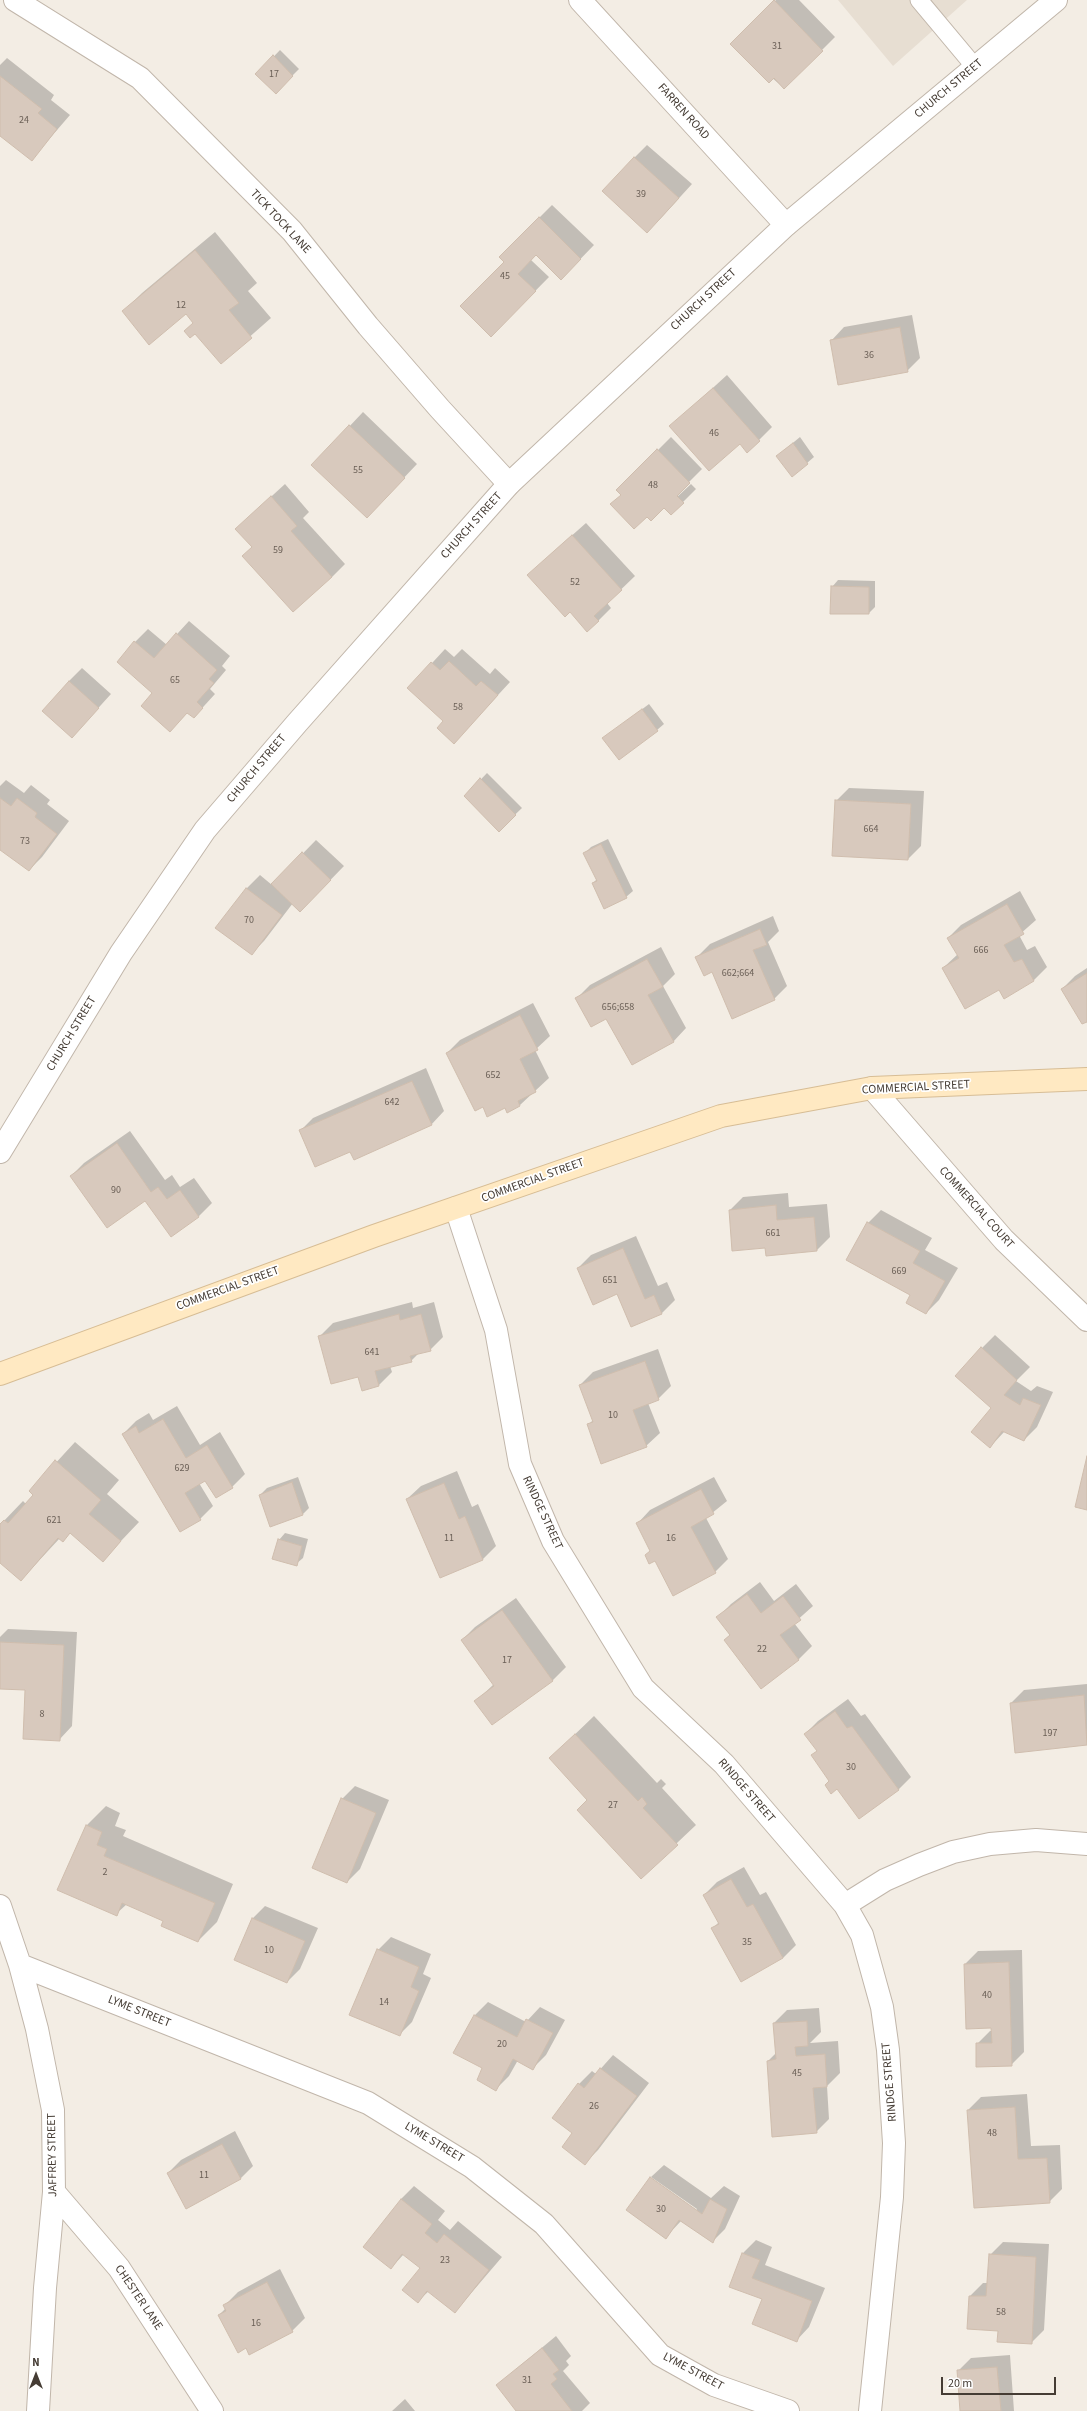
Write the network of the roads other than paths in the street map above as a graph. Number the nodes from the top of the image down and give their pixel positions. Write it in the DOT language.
graph roads {
  1 [pos="15,0"];
  2 [pos="580,0"];
  3 [pos="919,0"];
  4 [pos="1056,0"];
  5 [pos="975,67"];
  6 [pos="786,225"];
  7 [pos="509,484"];
  8 [pos="1087,1079"];
  9 [pos="872,1088"];
  10 [pos="0,1152"];
  11 [pos="456,1208"];
  12 [pos="1087,1320"];
  13 [pos="0,1374"];
  14 [pos="1087,1844"];
  15 [pos="845,1905"];
  16 [pos="0,1906"];
  17 [pos="20,1966"];
  18 [pos="54,2192"];
  19 [pos="38,2411"];
  20 [pos="212,2411"];
  21 [pos="788,2411"];
  22 [pos="870,2411"];
  1 -- 7 [label="street, TICK TOCK LANE"];
  2 -- 6 [label="street, FARREN ROAD"];
  3 -- 5 [label="lane"];
  4 -- 5 [label="street, CHURCH STREET"];
  5 -- 6 [label="street, CHURCH STREET"];
  6 -- 7 [label="street, CHURCH STREET"];
  7 -- 10 [label="street, CHURCH STREET"];
  8 -- 9 [label="main road, COMMERCIAL STREET"];
  9 -- 11 [label="main road, COMMERCIAL STREET"];
  9 -- 12 [label="street, COMMERCIAL COURT"];
  11 -- 13 [label="main road, COMMERCIAL STREET"];
  11 -- 15 [label="street, RINDGE STREET"];
  14 -- 15 [label="street"];
  15 -- 22 [label="street, RINDGE STREET"];
  16 -- 17 [label="street, JAFFREY STREET"];
  17 -- 18 [label="street, JAFFREY STREET"];
  17 -- 21 [label="street, LYME STREET"];
  18 -- 19 [label="street, JAFFREY STREET"];
  18 -- 20 [label="street, CHESTER LANE"];
}
